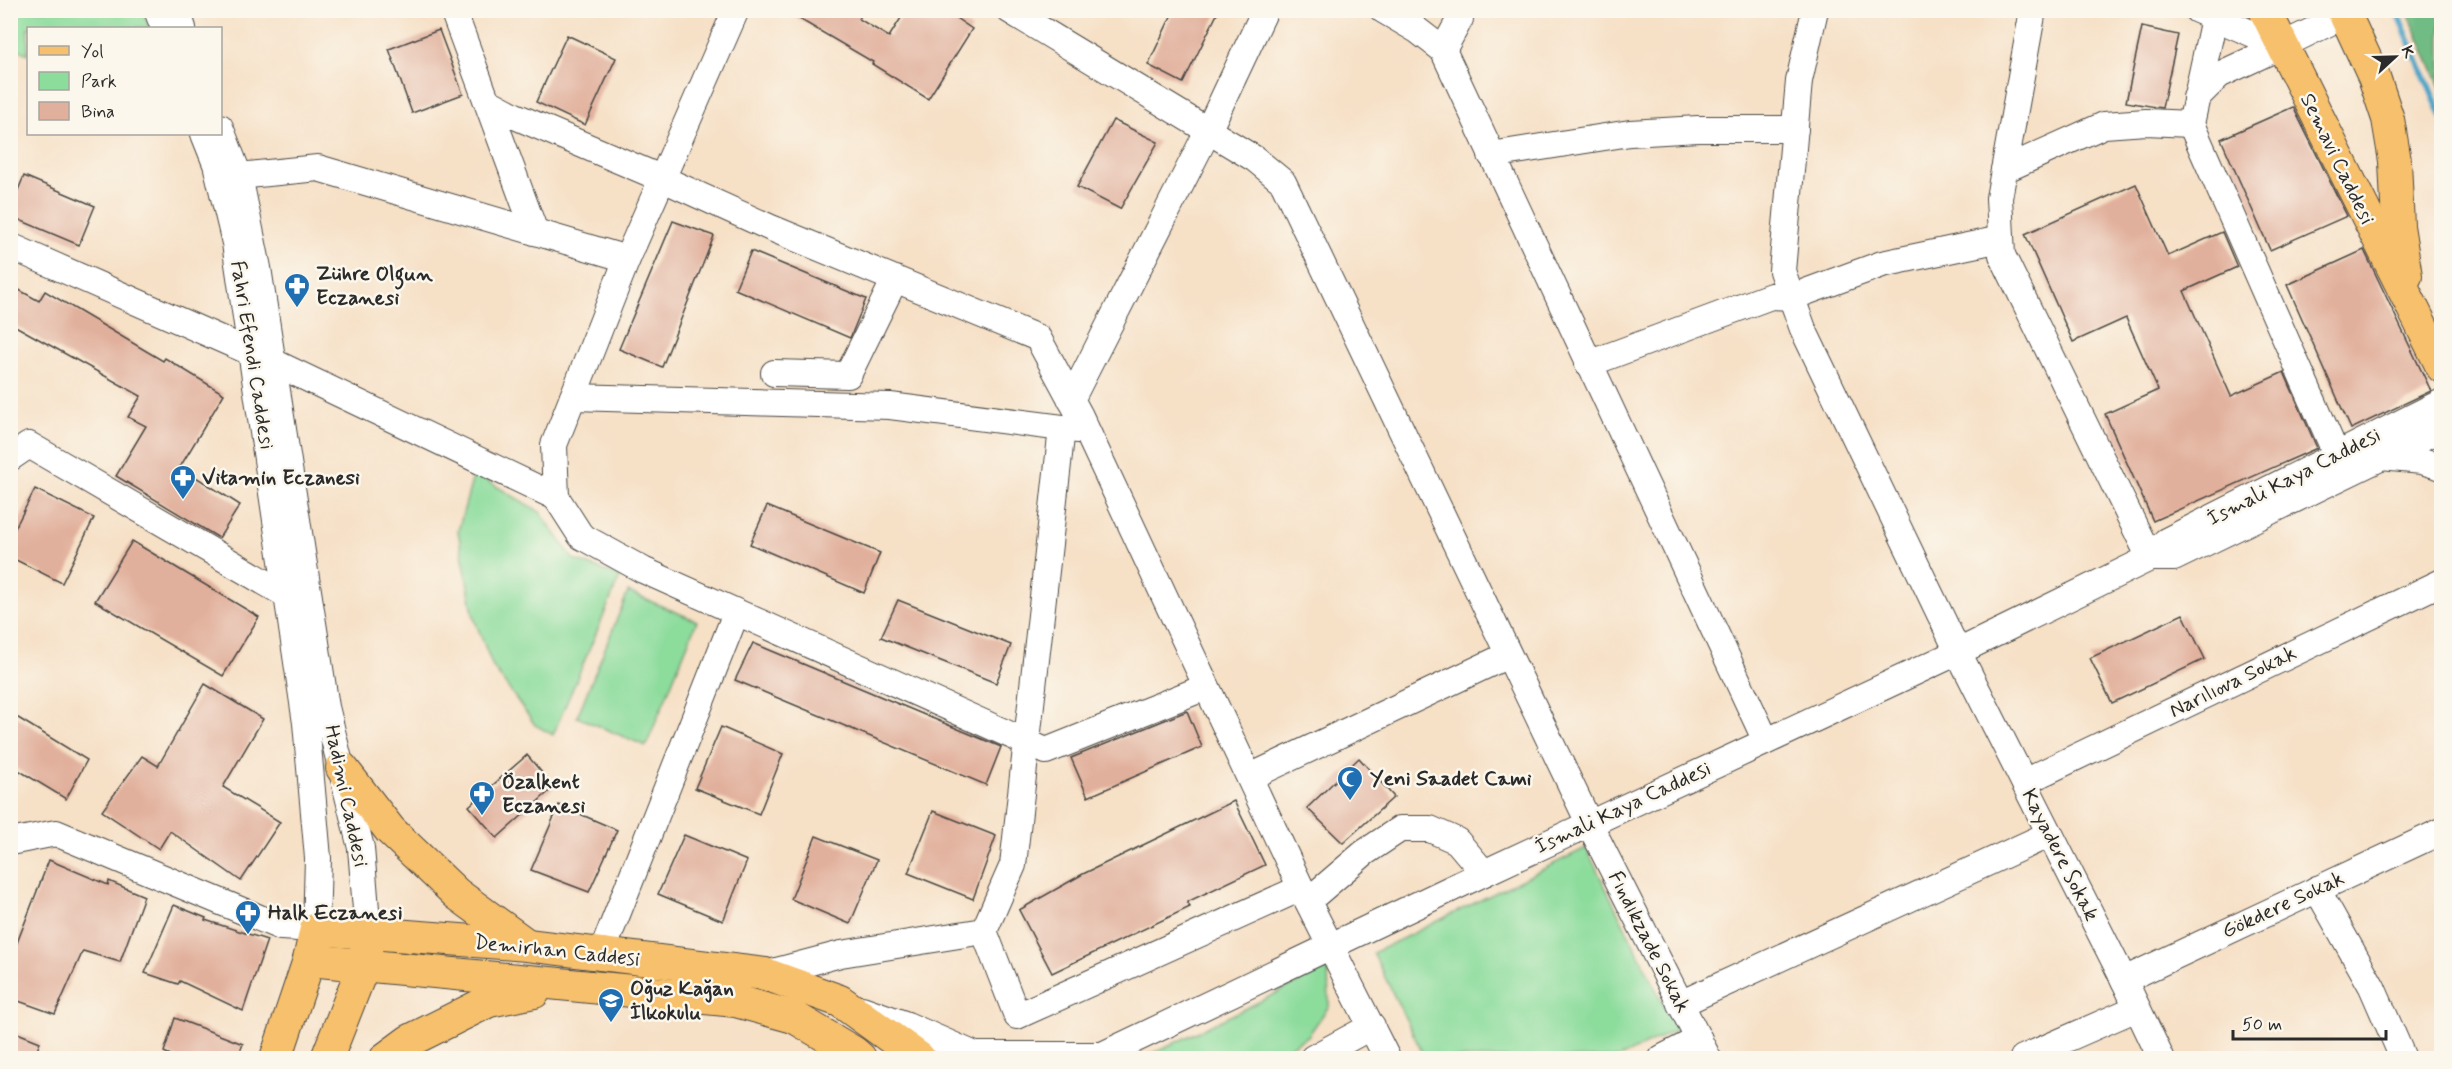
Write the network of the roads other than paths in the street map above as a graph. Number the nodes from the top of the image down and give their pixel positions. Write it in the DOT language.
graph roads {
  1 [pos="157,10"];
  2 [pos="177,10"];
  3 [pos="453,10"];
  4 [pos="736,10"];
  5 [pos="1009,10"];
  6 [pos="1265,10"];
  7 [pos="1383,10"];
  8 [pos="1461,10"];
  9 [pos="1815,10"];
  10 [pos="2033,10"];
  11 [pos="2265,10"];
  12 [pos="2344,13"];
  13 [pos="2206,14"];
  14 [pos="164,27"];
  15 [pos="183,27"];
  16 [pos="2281,46"];
  17 [pos="1443,50"];
  18 [pos="2196,98"];
  19 [pos="487,101"];
  20 [pos="2191,124"];
  21 [pos="1795,129"];
  22 [pos="1208,131"];
  23 [pos="222,132"];
  24 [pos="204,135"];
  25 [pos="1491,155"];
  26 [pos="2004,170"];
  27 [pos="239,176"];
  28 [pos="663,179"];
  29 [pos="535,232"];
  30 [pos="2001,239"];
  31 [pos="10,246"];
  32 [pos="627,259"];
  33 [pos="895,279"];
  34 [pos="1792,297"];
  35 [pos="2411,307"];
  36 [pos="2442,325"];
  37 [pos="262,358"];
  38 [pos="1588,364"];
  39 [pos="2442,367"];
  40 [pos="774,373"];
  41 [pos="573,397"];
  42 [pos="1071,400"];
  43 [pos="2442,402"];
  44 [pos="1062,428"];
  45 [pos="2442,428"];
  46 [pos="1087,431"];
  47 [pos="2337,456"];
  48 [pos="2382,457"];
  49 [pos="10,458"];
  50 [pos="2442,467"];
  51 [pos="556,497"];
  52 [pos="2150,558"];
  53 [pos="2442,582"];
  54 [pos="288,596"];
  55 [pos="311,608"];
  56 [pos="736,613"];
  57 [pos="1958,652"];
  58 [pos="1508,655"];
  59 [pos="1206,687"];
  60 [pos="326,707"];
  61 [pos="306,723"];
  62 [pos="1027,741"];
  63 [pos="1766,741"];
  64 [pos="342,768"];
  65 [pos="1250,777"];
  66 [pos="2024,782"];
  67 [pos="1590,825"];
  68 [pos="2442,831"];
  69 [pos="2050,834"];
  70 [pos="10,842"];
  71 [pos="1484,873"];
  72 [pos="2317,889"];
  73 [pos="1305,895"];
  74 [pos="316,929"];
  75 [pos="984,931"];
  76 [pos="368,934"];
  77 [pos="527,945"];
  78 [pos="1330,947"];
  79 [pos="601,955"];
  80 [pos="309,960"];
  81 [pos="363,964"];
  82 [pos="765,975"];
  83 [pos="2124,980"];
  84 [pos="565,985"];
  85 [pos="840,1001"];
  86 [pos="1680,1004"];
  87 [pos="2138,1008"];
  88 [pos="1372,1026"];
  89 [pos="1704,1049"];
  90 [pos="1101,1057"];
  91 [pos="276,1059"];
  92 [pos="327,1059"];
  93 [pos="386,1059"];
  94 [pos="860,1059"];
  95 [pos="919,1059"];
  96 [pos="1313,1059"];
  97 [pos="1388,1059"];
  98 [pos="1662,1059"];
  99 [pos="2022,1059"];
  100 [pos="2161,1059"];
  101 [pos="2403,1059"];
  1 -- 14 [label="street"];
  2 -- 15 [label="street"];
  3 -- 19 [label="street"];
  4 -- 28 [label="street"];
  5 -- 22 [label="street, Fındıkzade Sokak"];
  6 -- 22 [label="street"];
  7 -- 17 [label="street"];
  8 -- 17 [label="street"];
  9 -- 21 [label="street, Kayadere Sokak"];
  10 -- 26 [label="street"];
  11 -- 16 [label="main road, Semavi Caddesi"];
  12 -- 16 [label="street"];
  12 -- 35 [label="main road, Semavi Caddesi"];
  13 -- 16 [label="street"];
  13 -- 18 [label="street"];
  16 -- 18 [label="street"];
  16 -- 35 [label="main road, Semavi Caddesi"];
  17 -- 25 [label="street"];
  18 -- 20 [label="street"];
  19 -- 28 [label="street"];
  19 -- 29 [label="street"];
  20 -- 26 [label="street"];
  20 -- 47 [label="street"];
  21 -- 25 [label="street"];
  21 -- 34 [label="street, Kayadere Sokak"];
  22 -- 42 [label="street"];
  22 -- 58 [label="street, Fındıkzade Sokak"];
  23 -- 27 [label="street, Fahri Efendi Caddesi"];
  24 -- 37 [label="street, Fahri Efendi Caddesi"];
  25 -- 38 [label="street"];
  26 -- 30 [label="street"];
  27 -- 29 [label="street"];
  27 -- 37 [label="street, Fahri Efendi Caddesi"];
  28 -- 32 [label="street"];
  28 -- 33 [label="street"];
  29 -- 32 [label="street"];
  30 -- 34 [label="street"];
  30 -- 52 [label="street"];
  31 -- 37 [label="street"];
  32 -- 41 [label="street"];
  33 -- 40 [label="street"];
  33 -- 42 [label="street"];
  34 -- 38 [label="street"];
  34 -- 57 [label="street, Kayadere Sokak"];
  35 -- 36 [label="street"];
  35 -- 39 [label="main road, Semavi Caddesi"];
  37 -- 51 [label="street"];
  37 -- 54 [label="street, Fahri Efendi Caddesi"];
  37 -- 55 [label="street, Fahri Efendi Caddesi"];
  38 -- 63 [label="street"];
  41 -- 44 [label="street"];
  41 -- 51 [label="street"];
  42 -- 46 [label="street"];
  43 -- 47 [label="street, İsmali Kaya Caddesi"];
  44 -- 46 [label="street"];
  44 -- 62 [label="street"];
  45 -- 48 [label="street, İsmali Kaya Caddesi"];
  46 -- 59 [label="street"];
  47 -- 52 [label="street, İsmali Kaya Caddesi"];
  48 -- 50 [label="street"];
  48 -- 52 [label="street, İsmali Kaya Caddesi"];
  49 -- 54 [label="street"];
  51 -- 56 [label="street"];
  52 -- 57 [label="street, İsmali Kaya Caddesi"];
  53 -- 66 [label="street, Narılıova Sokak"];
  54 -- 55 [label="street"];
  54 -- 61 [label="street, Fahri Efendi Caddesi"];
  55 -- 60 [label="street, Fahri Efendi Caddesi"];
  56 -- 62 [label="street"];
  56 -- 79 [label="street"];
  57 -- 63 [label="street, İsmali Kaya Caddesi"];
  57 -- 66 [label="street, Kayadere Sokak"];
  58 -- 65 [label="street"];
  58 -- 67 [label="street, Fındıkzade Sokak"];
  59 -- 62 [label="street"];
  59 -- 65 [label="street"];
  60 -- 64 [label="street, Hadimi Caddesi"];
  61 -- 74 [label="street, Hadimi Caddesi"];
  62 -- 75 [label="street"];
  63 -- 67 [label="street, İsmali Kaya Caddesi"];
  64 -- 76 [label="street, Hadimi Caddesi"];
  64 -- 77 [label="main road"];
  65 -- 73 [label="street"];
  66 -- 69 [label="street, Kayadere Sokak"];
  67 -- 71 [label="street, İsmali Kaya Caddesi"];
  67 -- 86 [label="street, Fındıkzade Sokak"];
  68 -- 72 [label="street, Gökdere Sokak"];
  69 -- 83 [label="street, Kayadere Sokak"];
  69 -- 86 [label="street"];
  70 -- 74 [label="street"];
  71 -- 73 [label="street"];
  71 -- 78 [label="street, İsmali Kaya Caddesi"];
  72 -- 83 [label="street, Gökdere Sokak"];
  72 -- 101 [label="street"];
  73 -- 75 [label="street"];
  73 -- 78 [label="street"];
  74 -- 76 [label="main road, Demirhan Caddesi"];
  74 -- 80 [label="main road, Hadimi Caddesi"];
  75 -- 82 [label="street"];
  76 -- 77 [label="main road, Demirhan Caddesi"];
  76 -- 81 [label="main road, Hadimi Caddesi"];
  77 -- 79 [label="main road, Demirhan Caddesi"];
  78 -- 88 [label="street"];
  78 -- 90 [label="street, İsmali Kaya Caddesi"];
  79 -- 82 [label="main road, Demirhan Caddesi"];
  80 -- 81 [label="main road, Demirhan Caddesi"];
  80 -- 91 [label="main road, Hadimi Caddesi"];
  81 -- 84 [label="main road, Demirhan Caddesi"];
  81 -- 92 [label="main road, Hadimi Caddesi"];
  82 -- 85 [label="main road, Demirhan Caddesi"];
  83 -- 87 [label="street, Kayadere Sokak"];
  84 -- 93 [label="main road"];
  84 -- 94 [label="main road, Demirhan Caddesi"];
  85 -- 90 [label="street"];
  85 -- 95 [label="main road, Demirhan Caddesi"];
  86 -- 89 [label="street, Fındıkzade Sokak"];
  87 -- 99 [label="street"];
  87 -- 100 [label="street, Kayadere Sokak"];
  88 -- 96 [label="street"];
  88 -- 97 [label="street"];
  89 -- 98 [label="street"];
}
